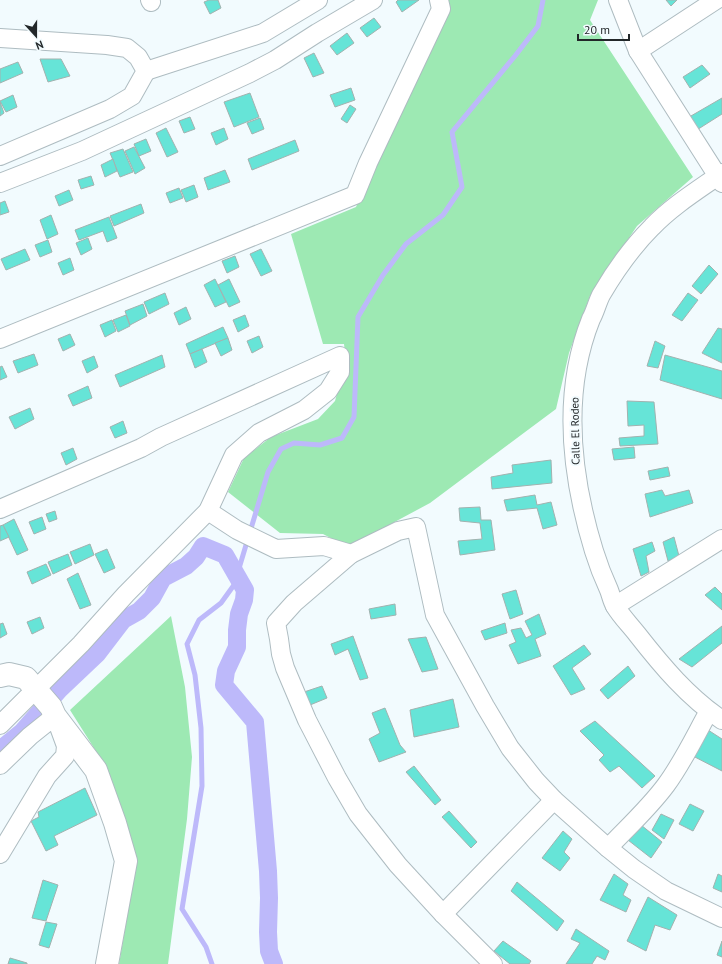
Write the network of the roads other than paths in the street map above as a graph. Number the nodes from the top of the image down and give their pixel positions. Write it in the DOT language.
graph roads {
  1 [pos="318,0"];
  2 [pos="373,0"];
  3 [pos="439,0"];
  4 [pos="618,0"];
  5 [pos="716,0"];
  6 [pos="0,38"];
  7 [pos="638,51"];
  8 [pos="146,71"];
  9 [pos="0,156"];
  10 [pos="721,177"];
  11 [pos="0,183"];
  12 [pos="0,339"];
  13 [pos="0,509"];
  14 [pos="208,511"];
  15 [pos="722,539"];
  16 [pos="351,554"];
  17 [pos="615,606"];
  18 [pos="0,676"];
  19 [pos="46,702"];
  20 [pos="716,715"];
  21 [pos="0,725"];
  22 [pos="0,765"];
  23 [pos="554,800"];
  24 [pos="608,848"];
  25 [pos="0,854"];
  26 [pos="443,914"];
  27 [pos="722,918"];
  28 [pos="107,964"];
  29 [pos="493,964"];
  1 -- 8 [label="street"];
  2 -- 11 [label="street"];
  3 -- 12 [label="street"];
  4 -- 7 [label="street"];
  5 -- 7 [label="street"];
  6 -- 8 [label="street"];
  7 -- 10 [label="street"];
  8 -- 9 [label="street"];
  10 -- 17 [label="street, Calle El Rodeo"];
  13 -- 14 [label="street"];
  14 -- 16 [label="street"];
  14 -- 19 [label="street"];
  15 -- 17 [label="street"];
  16 -- 23 [label="street"];
  16 -- 26 [label="street"];
  17 -- 20 [label="street, Calle El Rodeo"];
  18 -- 19 [label="street"];
  19 -- 21 [label="street"];
  19 -- 22 [label="street"];
  19 -- 25 [label="street"];
  19 -- 28 [label="street"];
  20 -- 24 [label="street"];
  23 -- 24 [label="street"];
  23 -- 26 [label="street"];
  24 -- 27 [label="street"];
  26 -- 29 [label="street"];
}
